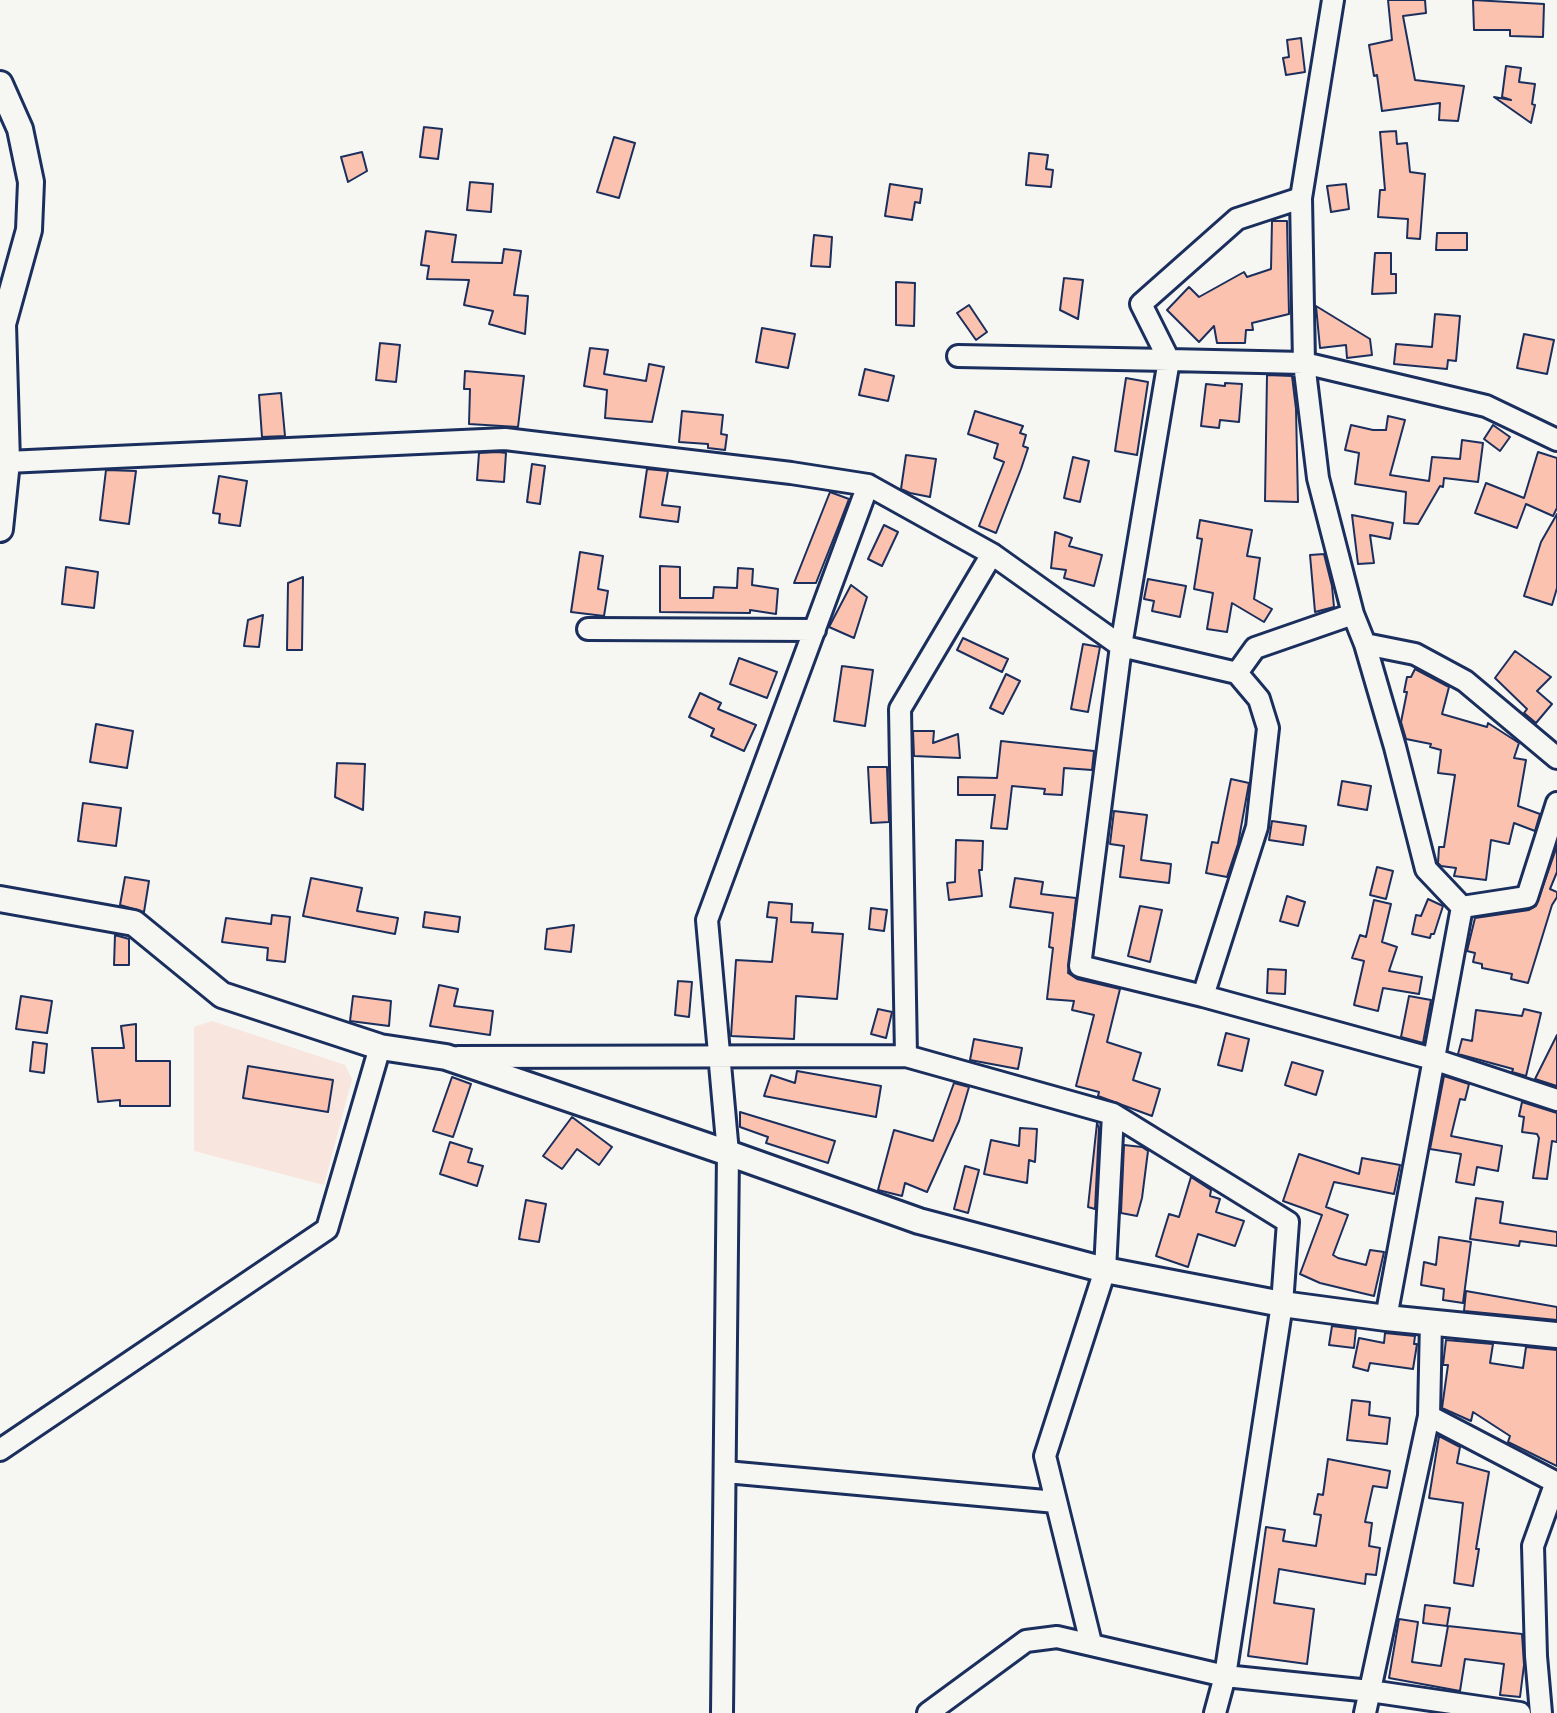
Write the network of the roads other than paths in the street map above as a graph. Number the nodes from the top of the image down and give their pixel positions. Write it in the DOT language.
graph roads {
  1 [pos="1333,0"];
  2 [pos="0,84"];
  3 [pos="1301,198"];
  4 [pos="958,356"];
  5 [pos="1169,360"];
  6 [pos="1304,363"];
  7 [pos="1557,440"];
  8 [pos="7,462"];
  9 [pos="868,485"];
  10 [pos="0,529"];
  11 [pos="992,554"];
  12 [pos="1353,614"];
  13 [pos="588,629"];
  14 [pos="815,630"];
  15 [pos="1365,644"];
  16 [pos="1121,646"];
  17 [pos="1237,673"];
  18 [pos="1557,758"];
  19 [pos="1557,803"];
  20 [pos="0,899"];
  21 [pos="1462,907"];
  22 [pos="1203,996"];
  23 [pos="380,1047"];
  24 [pos="719,1055"];
  25 [pos="906,1056"];
  26 [pos="446,1057"];
  27 [pos="1433,1059"];
  28 [pos="1557,1100"];
  29 [pos="1113,1114"];
  30 [pos="728,1153"];
  31 [pos="1105,1270"];
  32 [pos="1282,1304"];
  33 [pos="1386,1318"];
  34 [pos="1431,1321"];
  35 [pos="1557,1335"];
  36 [pos="1429,1416"];
  37 [pos="0,1450"];
  38 [pos="726,1472"];
  39 [pos="1556,1483"];
  40 [pos="1056,1502"];
  41 [pos="1091,1643"];
  42 [pos="1536,1656"];
  43 [pos="1557,1658"];
  44 [pos="1225,1676"];
  45 [pos="1370,1691"];
  46 [pos="722,1713"];
  47 [pos="928,1713"];
  48 [pos="1215,1713"];
  49 [pos="1365,1713"];
  50 [pos="1520,1713"];
  51 [pos="1541,1713"];
  1 -- 3 [label="street"];
  2 -- 8 [label="street"];
  3 -- 5 [label="street"];
  3 -- 6 [label="street"];
  4 -- 5 [label="street"];
  5 -- 6 [label="street"];
  5 -- 16 [label="street"];
  6 -- 7 [label="street"];
  6 -- 12 [label="street"];
  8 -- 9 [label="street"];
  8 -- 10 [label="street"];
  9 -- 11 [label="street"];
  9 -- 14 [label="street"];
  11 -- 16 [label="street"];
  11 -- 25 [label="street"];
  12 -- 15 [label="street"];
  12 -- 17 [label="street"];
  13 -- 14 [label="street"];
  14 -- 24 [label="street"];
  15 -- 18 [label="street"];
  15 -- 21 [label="street"];
  16 -- 17 [label="street"];
  16 -- 22 [label="street"];
  17 -- 22 [label="street"];
  19 -- 21 [label="street"];
  20 -- 23 [label="street"];
  21 -- 27 [label="street"];
  22 -- 27 [label="street"];
  23 -- 26 [label="street"];
  23 -- 37 [label="street"];
  24 -- 25 [label="street"];
  24 -- 26 [label="street"];
  24 -- 30 [label="street"];
  25 -- 29 [label="street"];
  26 -- 30 [label="street"];
  27 -- 28 [label="street"];
  27 -- 33 [label="street"];
  29 -- 31 [label="street"];
  29 -- 32 [label="street"];
  30 -- 31 [label="street"];
  30 -- 38 [label="street"];
  31 -- 32 [label="street"];
  31 -- 40 [label="street"];
  32 -- 33 [label="street"];
  32 -- 44 [label="street"];
  33 -- 34 [label="street"];
  34 -- 35 [label="street"];
  34 -- 36 [label="street"];
  36 -- 39 [label="street"];
  36 -- 45 [label="street"];
  38 -- 40 [label="street"];
  38 -- 46 [label="street"];
  39 -- 42 [label="street"];
  40 -- 41 [label="street"];
  41 -- 44 [label="street"];
  41 -- 47 [label="street"];
  42 -- 43 [label="street"];
  42 -- 51 [label="street"];
  44 -- 45 [label="street"];
  44 -- 48 [label="street"];
  45 -- 49 [label="street"];
  45 -- 50 [label="street"];
}
